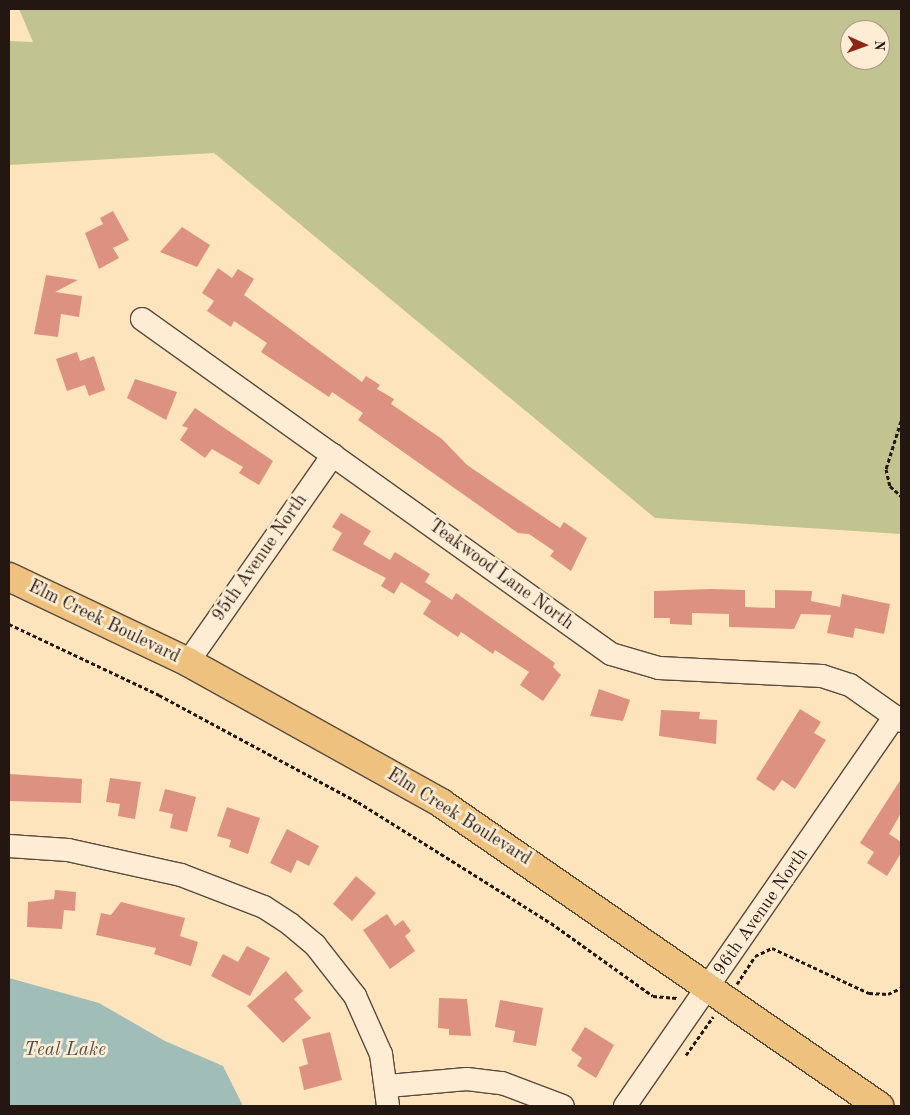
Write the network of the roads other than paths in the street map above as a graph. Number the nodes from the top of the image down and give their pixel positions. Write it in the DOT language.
graph roads {
  1 [pos="142,319"];
  2 [pos="333,455"];
  3 [pos="9,577"];
  4 [pos="188,662"];
  5 [pos="898,718"];
  6 [pos="9,846"];
  7 [pos="709,987"];
  8 [pos="388,1096"];
  9 [pos="563,1106"];
  10 [pos="625,1106"];
  11 [pos="879,1106"];
  1 -- 2 [label="street, Teakwood Lane North"];
  2 -- 4 [label="street, 95th Avenue North"];
  2 -- 5 [label="street, Teakwood Lane North"];
  3 -- 4 [label="main road, Elm Creek Boulevard"];
  4 -- 7 [label="main road, Elm Creek Boulevard"];
  5 -- 7 [label="street, 96th Avenue North"];
  6 -- 8 [label="street"];
  7 -- 10 [label="street, 96th Avenue North"];
  7 -- 11 [label="main road, Elm Creek Boulevard"];
  8 -- 9 [label="street"];
}
